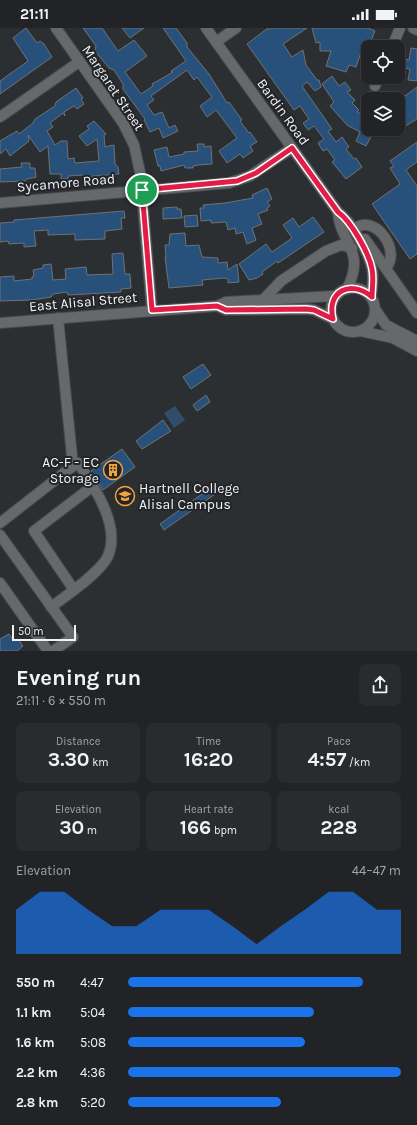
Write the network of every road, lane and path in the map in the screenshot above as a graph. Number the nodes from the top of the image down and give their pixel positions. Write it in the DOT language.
graph roads {
  1 [pos="56,28"];
  2 [pos="206,28"];
  3 [pos="236,28"];
  4 [pos="400,28"];
  5 [pos="413,28"];
  6 [pos="417,30"];
  7 [pos="395,40"];
  8 [pos="216,42"];
  9 [pos="79,62"];
  10 [pos="0,117"];
  11 [pos="292,148"];
  12 [pos="142,190"];
  13 [pos="0,203"];
  14 [pos="342,215"];
  15 [pos="357,227"];
  16 [pos="352,248"];
  17 [pos="386,268"];
  18 [pos="281,280"];
  19 [pos="347,289"];
  20 [pos="334,296"];
  21 [pos="372,297"];
  22 [pos="291,299"];
  23 [pos="262,301"];
  24 [pos="217,306"];
  25 [pos="375,309"];
  26 [pos="152,310"];
  27 [pos="417,313"];
  28 [pos="58,318"];
  29 [pos="333,319"];
  30 [pos="0,323"];
  31 [pos="360,331"];
  32 [pos="417,341"];
  33 [pos="417,351"];
  34 [pos="78,463"];
  35 [pos="93,486"];
  36 [pos="0,523"];
  37 [pos="2,540"];
  38 [pos="0,583"];
  39 [pos="74,590"];
  40 [pos="52,607"];
  41 [pos="48,651"];
  42 [pos="53,651"];
  1 -- 9 [label="street, Margaret Street"];
  2 -- 8 [label="street, Bardin Road"];
  3 -- 8 [label="street"];
  4 -- 7 [label="street"];
  5 -- 6 [label="street"];
  8 -- 11 [label="street, Bardin Road"];
  9 -- 10 [label="street"];
  9 -- 12 [label="street, Margaret Street"];
  11 -- 12 [label="street, Sycamore Road"];
  11 -- 14 [label="street, Bardin Road"];
  12 -- 13 [label="street, Sycamore Road"];
  12 -- 26 [label="street, Margaret Street"];
  14 -- 15 [label="street"];
  14 -- 16 [label="street, Bardin Road"];
  14 -- 21 [label="street, Bardin Road"];
  15 -- 17 [label="street"];
  15 -- 17 [label="street"];
  16 -- 18 [label="street"];
  16 -- 19 [label="street, Bardin Road"];
  17 -- 27 [label="street"];
  18 -- 22 [label="street"];
  18 -- 23 [label="street"];
  19 -- 20 [label="street"];
  19 -- 21 [label="street"];
  20 -- 22 [label="street, East Alisal Street"];
  20 -- 29 [label="street"];
  21 -- 25 [label="street"];
  22 -- 23 [label="street, East Alisal Street"];
  23 -- 24 [label="street, East Alisal Street"];
  24 -- 26 [label="street, East Alisal Street"];
  24 -- 29 [label="street, East Alisal Street"];
  25 -- 31 [label="street"];
  25 -- 32 [label="street"];
  26 -- 28 [label="street, East Alisal Street"];
  28 -- 30 [label="street, East Alisal Street"];
  28 -- 36 [label="street"];
  29 -- 31 [label="street"];
  31 -- 33 [label="street"];
  34 -- 35 [label="street"];
  35 -- 39 [label="street"];
  35 -- 39 [label="street"];
  37 -- 40 [label="street"];
  38 -- 41 [label="street"];
  39 -- 40 [label="street"];
  40 -- 42 [label="street"];
}
